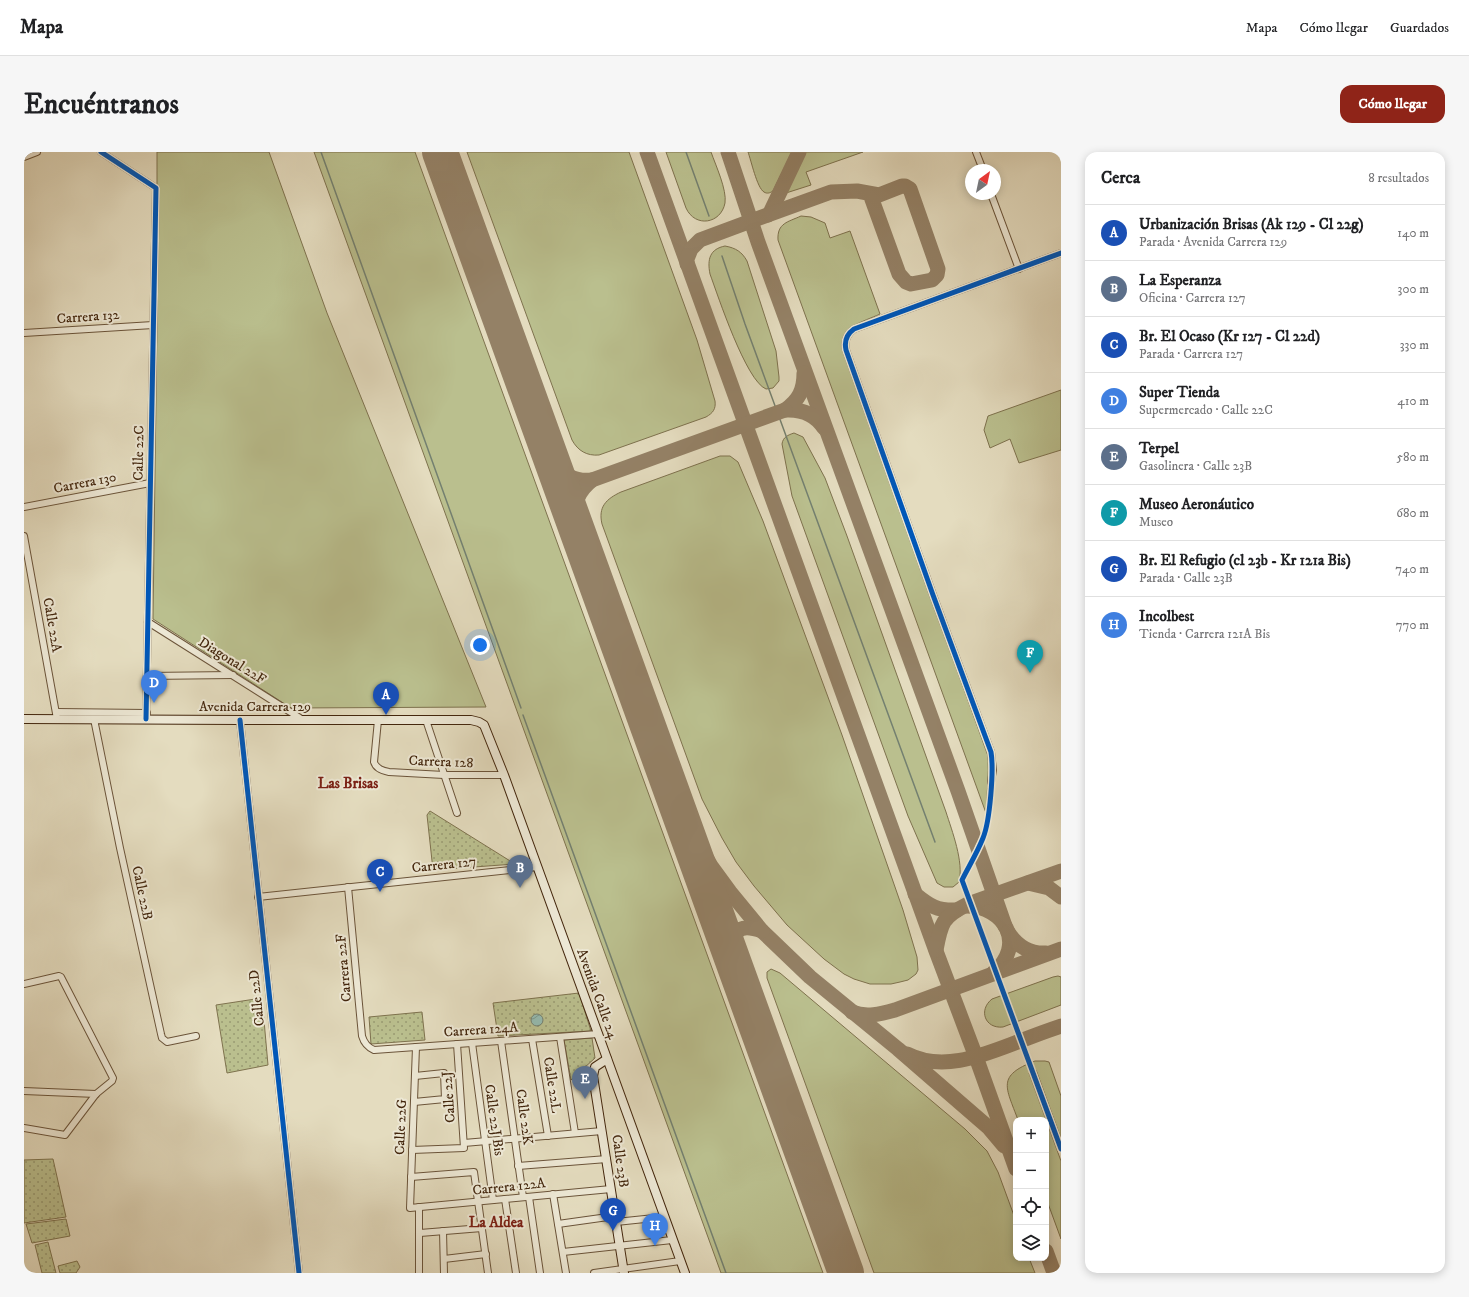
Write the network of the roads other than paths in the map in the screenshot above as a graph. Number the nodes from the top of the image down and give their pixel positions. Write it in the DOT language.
graph roads {
  1 [pos="36,152"];
  2 [pos="101,152"];
  3 [pos="976,152"];
  4 [pos="24,156"];
  5 [pos="981,164"];
  6 [pos="993,200"];
  7 [pos="1061,254"];
  8 [pos="1019,269"];
  9 [pos="153,325"];
  10 [pos="24,333"];
  11 [pos="150,483"];
  12 [pos="24,507"];
  13 [pos="24,536"];
  14 [pos="148,622"];
  15 [pos="233,675"];
  16 [pos="147,676"];
  17 [pos="56,715"];
  18 [pos="146,716"];
  19 [pos="24,719"];
  20 [pos="94,719"];
  21 [pos="240,720"];
  22 [pos="303,720"];
  23 [pos="378,720"];
  24 [pos="426,720"];
  25 [pos="484,725"];
  26 [pos="444,775"];
  27 [pos="504,775"];
  28 [pos="991,782"];
  29 [pos="457,813"];
  30 [pos="537,868"];
  31 [pos="348,887"];
  32 [pos="258,897"];
  33 [pos="24,984"];
  34 [pos="598,1034"];
  35 [pos="196,1036"];
  36 [pos="560,1037"];
  37 [pos="532,1039"];
  38 [pos="501,1041"];
  39 [pos="472,1043"];
  40 [pos="457,1044"];
  41 [pos="366,1046"];
  42 [pos="416,1047"];
  43 [pos="607,1059"];
  44 [pos="1033,1072"];
  45 [pos="415,1076"];
  46 [pos="24,1091"];
  47 [pos="96,1094"];
  48 [pos="414,1102"];
  49 [pos="24,1128"];
  50 [pos="602,1131"];
  51 [pos="575,1133"];
  52 [pos="548,1136"];
  53 [pos="515,1139"];
  54 [pos="485,1141"];
  55 [pos="464,1145"];
  56 [pos="1061,1149"];
  57 [pos="412,1150"];
  58 [pos="607,1159"];
  59 [pos="518,1166"];
  60 [pos="411,1177"];
  61 [pos="611,1189"];
  62 [pos="553,1194"];
  63 [pos="526,1197"];
  64 [pos="505,1199"];
  65 [pos="493,1200"];
  66 [pos="478,1202"];
  67 [pos="419,1207"];
  68 [pos="410,1208"];
  69 [pos="664,1217"];
  70 [pos="615,1219"];
  71 [pos="558,1224"];
  72 [pos="482,1228"];
  73 [pos="443,1231"];
  74 [pos="420,1233"];
  75 [pos="672,1240"];
  76 [pos="619,1246"];
  77 [pos="563,1252"];
  78 [pos="486,1254"];
  79 [pos="444,1259"];
  80 [pos="680,1261"];
  81 [pos="623,1271"];
  82 [pos="299,1273"];
  83 [pos="419,1273"];
  84 [pos="444,1273"];
  85 [pos="488,1273"];
  86 [pos="516,1273"];
  87 [pos="540,1273"];
  88 [pos="566,1273"];
  89 [pos="594,1273"];
  90 [pos="685,1273"];
  1 -- 4 [label="street"];
  2 -- 9 [label="street, Calle 22C"];
  3 -- 5 [label="street"];
  6 -- 8 [label="street"];
  7 -- 8 [label="street"];
  8 -- 28 [label="street"];
  9 -- 10 [label="street, Carrera 132"];
  9 -- 11 [label="street, Calle 22C"];
  11 -- 12 [label="street, Carrera 130"];
  11 -- 14 [label="street, Calle 22C"];
  13 -- 17 [label="street, Calle 22A"];
  14 -- 15 [label="street, Diagonal 22F"];
  14 -- 16 [label="street, Calle 22C"];
  15 -- 16 [label="street"];
  15 -- 22 [label="street, Diagonal 22F"];
  16 -- 18 [label="street, Calle 22C"];
  17 -- 18 [label="street"];
  17 -- 19 [label="main road, Avenida Carrera 129"];
  17 -- 20 [label="main road, Avenida Carrera 129"];
  18 -- 20 [label="main road, Avenida Carrera 129"];
  18 -- 21 [label="main road, Avenida Carrera 129"];
  20 -- 35 [label="street, Calle 22B"];
  21 -- 22 [label="main road, Avenida Carrera 129"];
  21 -- 32 [label="street, Calle 22D"];
  22 -- 23 [label="main road, Avenida Carrera 129"];
  23 -- 24 [label="main road, Avenida Carrera 129"];
  23 -- 26 [label="street, Carrera 128"];
  24 -- 25 [label="main road, Avenida Carrera 129"];
  24 -- 26 [label="street"];
  25 -- 27 [label="main road, Avenida Calle 24"];
  26 -- 27 [label="street, Carrera 128"];
  26 -- 29 [label="street"];
  27 -- 30 [label="main road, Avenida Calle 24"];
  30 -- 31 [label="street, Carrera 127"];
  30 -- 34 [label="main road, Avenida Calle 24"];
  31 -- 32 [label="street, Carrera 127"];
  31 -- 41 [label="street, Carrera 22F"];
  32 -- 82 [label="street, Calle 22D"];
  33 -- 47 [label="street"];
  34 -- 36 [label="street, Carrera 124A"];
  34 -- 43 [label="main road, Avenida Calle 24"];
  36 -- 37 [label="street, Carrera 124A"];
  36 -- 51 [label="street"];
  37 -- 38 [label="street, Carrera 124A"];
  37 -- 52 [label="street, Calle 22L"];
  38 -- 39 [label="street, Carrera 124A"];
  38 -- 53 [label="street, Calle 22K"];
  39 -- 40 [label="street, Carrera 124A"];
  39 -- 54 [label="street, Calle 22J Bis"];
  40 -- 42 [label="street, Carrera 124A"];
  40 -- 55 [label="street, Calle 22J"];
  41 -- 42 [label="street, Carrera 124A"];
  42 -- 45 [label="street, Calle 22G"];
  43 -- 50 [label="main road, Calle 23B"];
  43 -- 69 [label="main road, Avenida Calle 24"];
  44 -- 56 [label="street"];
  45 -- 48 [label="street, Calle 22G"];
  45 -- 48 [label="street"];
  46 -- 47 [label="street"];
  47 -- 49 [label="street"];
  48 -- 57 [label="street, Calle 22G"];
  50 -- 51 [label="street"];
  50 -- 58 [label="main road, Calle 23B"];
  51 -- 52 [label="street"];
  52 -- 53 [label="street"];
  53 -- 54 [label="street"];
  53 -- 59 [label="street, Calle 22K"];
  54 -- 55 [label="street"];
  54 -- 65 [label="street, Calle 22J Bis"];
  55 -- 57 [label="street"];
  57 -- 60 [label="street, Calle 22G"];
  58 -- 59 [label="street"];
  58 -- 61 [label="main road, Calle 23B"];
  59 -- 63 [label="street, Calle 22K"];
  60 -- 66 [label="street"];
  60 -- 68 [label="street, Calle 22G"];
  61 -- 62 [label="street, Carrera 122A"];
  61 -- 70 [label="main road, Calle 23B"];
  62 -- 63 [label="street, Carrera 122A"];
  62 -- 71 [label="street"];
  63 -- 64 [label="street, Carrera 122A"];
  63 -- 87 [label="street, Calle 22K"];
  64 -- 65 [label="street, Carrera 122A"];
  64 -- 86 [label="street"];
  65 -- 66 [label="street, Carrera 122A"];
  66 -- 67 [label="street, Carrera 122A"];
  66 -- 72 [label="street"];
  67 -- 68 [label="street, Carrera 122A"];
  67 -- 74 [label="street"];
  69 -- 70 [label="street"];
  69 -- 75 [label="main road, Avenida Calle 24"];
  70 -- 71 [label="street"];
  70 -- 76 [label="main road, Calle 23B"];
  71 -- 77 [label="street"];
  72 -- 73 [label="street"];
  72 -- 78 [label="street"];
  73 -- 74 [label="street"];
  73 -- 79 [label="street"];
  74 -- 83 [label="street"];
  75 -- 76 [label="street"];
  75 -- 80 [label="main road, Avenida Calle 24"];
  76 -- 77 [label="street"];
  76 -- 81 [label="main road, Calle 23B"];
  77 -- 88 [label="street"];
  78 -- 79 [label="street"];
  78 -- 85 [label="street"];
  79 -- 84 [label="street"];
  80 -- 81 [label="street"];
  80 -- 90 [label="main road, Avenida Calle 24"];
  81 -- 89 [label="street"];
}
